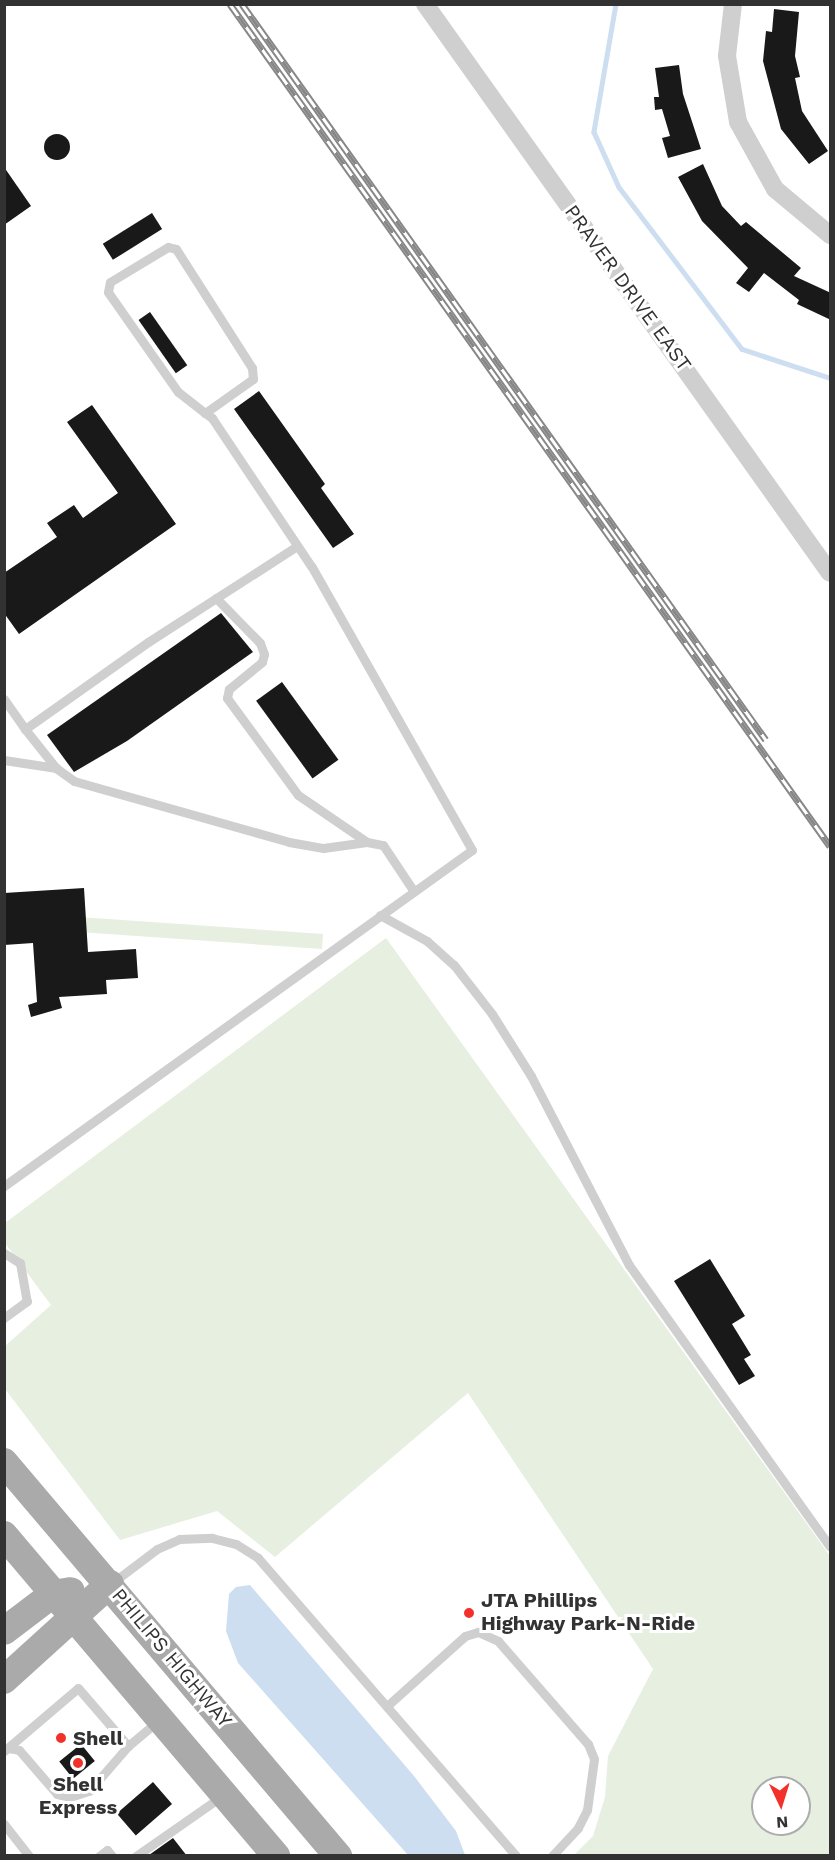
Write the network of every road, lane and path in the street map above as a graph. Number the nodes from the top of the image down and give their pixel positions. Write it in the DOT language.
graph roads {
  1 [pos="425,4"];
  2 [pos="733,4"];
  3 [pos="831,235"];
  4 [pos="205,413"];
  5 [pos="297,546"];
  6 [pos="831,573"];
  7 [pos="216,598"];
  8 [pos="4,699"];
  9 [pos="25,729"];
  10 [pos="4,760"];
  11 [pos="56,768"];
  12 [pos="367,842"];
  13 [pos="413,890"];
  14 [pos="380,915"];
  15 [pos="4,1186"];
  16 [pos="4,1252"];
  17 [pos="4,1318"];
  18 [pos="4,1462"];
  19 [pos="4,1535"];
  20 [pos="831,1547"];
  21 [pos="110,1584"];
  22 [pos="53,1594"];
  23 [pos="75,1619"];
  24 [pos="4,1631"];
  25 [pos="4,1680"];
  26 [pos="387,1706"];
  27 [pos="160,1719"];
  28 [pos="128,1746"];
  29 [pos="6,1750"];
  30 [pos="224,1794"];
  31 [pos="4,1824"];
  32 [pos="29,1856"];
  33 [pos="99,1856"];
  34 [pos="112,1856"];
  35 [pos="136,1856"];
  36 [pos="276,1856"];
  37 [pos="338,1856"];
  38 [pos="516,1856"];
  39 [pos="552,1856"];
  1 -- 6 [label="street, PRAVER DRIVE EAST"];
  2 -- 3 [label="street"];
  4 -- 4 [label="lane"];
  4 -- 5 [label="lane"];
  5 -- 7 [label="lane"];
  5 -- 13 [label="lane"];
  7 -- 9 [label="lane"];
  7 -- 12 [label="lane"];
  8 -- 9 [label="lane"];
  9 -- 11 [label="lane"];
  10 -- 11 [label="lane"];
  11 -- 12 [label="lane"];
  12 -- 13 [label="lane"];
  13 -- 14 [label="lane"];
  14 -- 15 [label="lane"];
  14 -- 20 [label="lane"];
  16 -- 17 [label="lane"];
  18 -- 21 [label="main road, PHILIPS HIGHWAY"];
  19 -- 22 [label="main road"];
  21 -- 22 [label="main road"];
  21 -- 23 [label="main road"];
  21 -- 26 [label="lane"];
  21 -- 37 [label="main road, PHILIPS HIGHWAY"];
  22 -- 23 [label="main road"];
  22 -- 24 [label="main road"];
  23 -- 25 [label="main road"];
  23 -- 27 [label="main road"];
  26 -- 38 [label="lane"];
  26 -- 39 [label="lane"];
  27 -- 28 [label="lane"];
  27 -- 30 [label="main road"];
  28 -- 29 [label="lane"];
  28 -- 29 [label="lane"];
  30 -- 35 [label="lane"];
  30 -- 36 [label="main road"];
  31 -- 32 [label="lane"];
  33 -- 34 [label="lane"];
}
